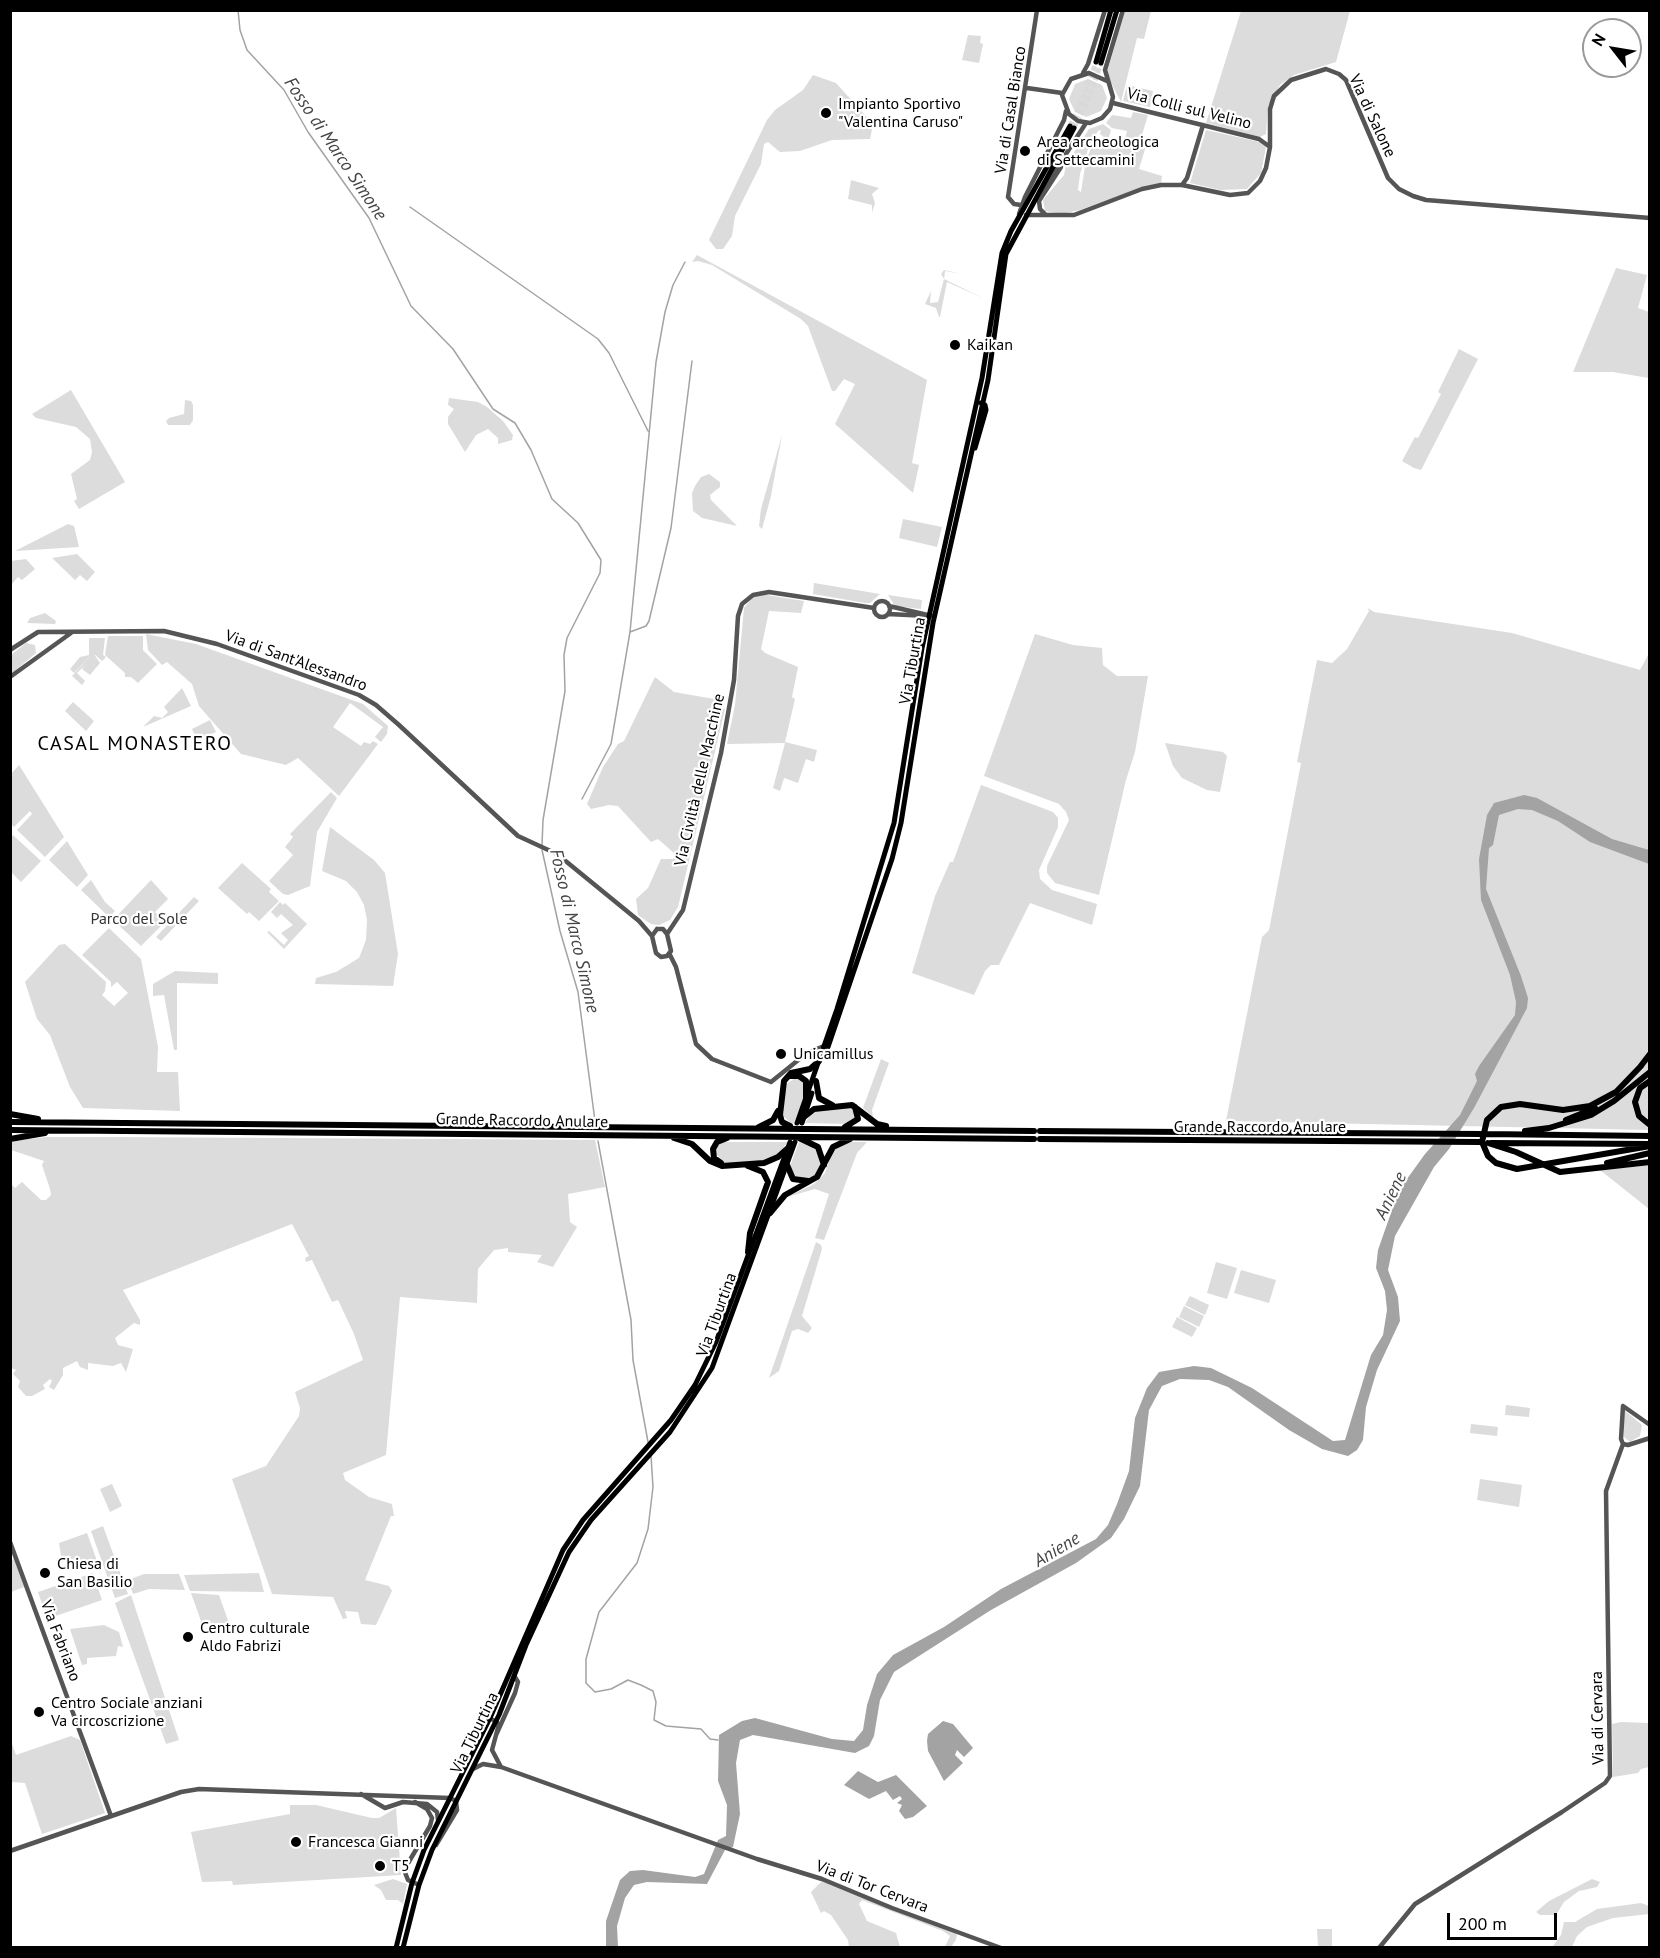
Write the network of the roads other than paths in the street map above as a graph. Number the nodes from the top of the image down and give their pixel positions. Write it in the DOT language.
graph roads {
  1 [pos="1037,10"];
  2 [pos="1105,10"];
  3 [pos="1111,10"];
  4 [pos="1117,10"];
  5 [pos="1123,10"];
  6 [pos="1083,73"];
  7 [pos="1107,81"];
  8 [pos="1027,88"];
  9 [pos="1062,93"];
  10 [pos="1113,103"];
  11 [pos="1066,110"];
  12 [pos="1086,123"];
  13 [pos="1203,125"];
  14 [pos="1269,132"];
  15 [pos="1259,139"];
  16 [pos="1270,147"];
  17 [pos="1062,162"];
  18 [pos="1187,178"];
  19 [pos="1182,186"];
  20 [pos="1190,187"];
  21 [pos="1033,201"];
  22 [pos="1021,205"];
  23 [pos="1047,215"];
  24 [pos="1022,216"];
  25 [pos="1650,218"];
  26 [pos="980,403"];
  27 [pos="889,606"];
  28 [pos="874,608"];
  29 [pos="888,614"];
  30 [pos="931,616"];
  31 [pos="74,632"];
  32 [pos="10,651"];
  33 [pos="10,677"];
  34 [pos="675,921"];
  35 [pos="643,924"];
  36 [pos="658,929"];
  37 [pos="667,934"];
  38 [pos="652,936"];
  39 [pos="670,955"];
  40 [pos="824,1046"];
  41 [pos="1650,1054"];
  42 [pos="819,1061"];
  43 [pos="1641,1066"];
  44 [pos="1649,1073"];
  45 [pos="785,1079"];
  46 [pos="816,1081"];
  47 [pos="1650,1081"];
  48 [pos="806,1099"];
  49 [pos="835,1105"];
  50 [pos="852,1105"];
  51 [pos="780,1108"];
  52 [pos="10,1114"];
  53 [pos="10,1122"];
  54 [pos="53,1122"];
  55 [pos="802,1123"];
  56 [pos="1650,1125"];
  57 [pos="755,1128"];
  58 [pos="837,1129"];
  59 [pos="10,1130"];
  60 [pos="904,1130"];
  61 [pos="56,1131"];
  62 [pos="1531,1131"];
  63 [pos="1516,1135"];
  64 [pos="667,1136"];
  65 [pos="734,1136"];
  66 [pos="1650,1136"];
  67 [pos="854,1137"];
  68 [pos="10,1139"];
  69 [pos="792,1142"];
  70 [pos="1485,1143"];
  71 [pos="1650,1145"];
  72 [pos="1650,1153"];
  73 [pos="1650,1162"];
  74 [pos="787,1165"];
  75 [pos="731,1166"];
  76 [pos="742,1166"];
  77 [pos="823,1168"];
  78 [pos="1592,1168"];
  79 [pos="812,1181"];
  80 [pos="770,1213"];
  81 [pos="747,1254"];
  82 [pos="1650,1425"];
  83 [pos="1650,1438"];
  84 [pos="1623,1444"];
  85 [pos="10,1542"];
  86 [pos="555,1575"];
  87 [pos="515,1677"];
  88 [pos="493,1719"];
  89 [pos="496,1735"];
  90 [pos="501,1767"];
  91 [pos="472,1770"];
  92 [pos="361,1794"];
  93 [pos="382,1795"];
  94 [pos="453,1800"];
  95 [pos="415,1802"];
  96 [pos="380,1807"];
  97 [pos="111,1816"];
  98 [pos="438,1822"];
  99 [pos="10,1851"];
  100 [pos="415,1884"];
  101 [pos="396,1947"];
  102 [pos="403,1947"];
  103 [pos="1001,1947"];
  104 [pos="1379,1947"];
  1 -- 8 [label="street, Via di Casal Bianco"];
  2 -- 6 [label="street"];
  3 -- 4 [label="main road"];
  5 -- 7 [label="street"];
  6 -- 7 [label="street"];
  6 -- 9 [label="street"];
  7 -- 10 [label="street"];
  8 -- 9 [label="street"];
  8 -- 22 [label="street, Via di Casal Bianco"];
  9 -- 11 [label="street"];
  10 -- 12 [label="street, Via Tiburtina"];
  10 -- 13 [label="street, Via Colli sul Velino"];
  11 -- 12 [label="street"];
  11 -- 22 [label="street, Via Tiburtina"];
  12 -- 17 [label="street, Via Tiburtina"];
  13 -- 15 [label="street, Via Colli sul Velino"];
  13 -- 18 [label="street"];
  14 -- 15 [label="street, Via Colli sul Velino"];
  14 -- 16 [label="street, Via di Salone"];
  14 -- 25 [label="street, Via di Salone"];
  15 -- 16 [label="street, Via Colli sul Velino"];
  16 -- 20 [label="street, Via di Salone"];
  17 -- 21 [label="street, Via Tiburtina"];
  17 -- 23 [label="street"];
  18 -- 19 [label="street"];
  18 -- 20 [label="street"];
  19 -- 20 [label="street, Via di Salone"];
  19 -- 23 [label="street, Via di Salone"];
  21 -- 24 [label="main road, Via Tiburtina"];
  21 -- 24 [label="main road, Via Tiburtina"];
  22 -- 24 [label="street, Via Tiburtina"];
  23 -- 24 [label="street, Via di Salone"];
  24 -- 26 [label="main road, Via Tiburtina"];
  26 -- 30 [label="main road, Via Tiburtina"];
  26 -- 30 [label="main road, Via Tiburtina"];
  27 -- 28 [label="street"];
  27 -- 29 [label="street"];
  27 -- 30 [label="street"];
  28 -- 29 [label="street"];
  28 -- 34 [label="street, Via Civiltà delle Macchine"];
  29 -- 30 [label="street"];
  30 -- 40 [label="main road, Via Tiburtina"];
  30 -- 46 [label="main road, Via Tiburtina"];
  31 -- 32 [label="street, Via di Sant'Alessandro"];
  31 -- 33 [label="street"];
  31 -- 35 [label="street, Via di Sant'Alessandro"];
  34 -- 36 [label="street"];
  34 -- 37 [label="street, Via Civiltà delle Macchine"];
  35 -- 36 [label="street, Via di Sant'Alessandro"];
  35 -- 38 [label="street, Via di Sant'Alessandro"];
  36 -- 37 [label="street, Via di Sant'Alessandro"];
  36 -- 38 [label="street"];
  37 -- 39 [label="street, Via di Sant'Alessandro"];
  38 -- 39 [label="street, Via di Sant'Alessandro"];
  39 -- 40 [label="street, Via di Sant'Alessandro"];
  40 -- 42 [label="main road, Via Tiburtina"];
  41 -- 43 [label="highway"];
  42 -- 45 [label="highway"];
  42 -- 48 [label="main road, Via Tiburtina"];
  43 -- 62 [label="highway"];
  43 -- 71 [label="highway"];
  44 -- 62 [label="highway"];
  45 -- 48 [label="highway"];
  45 -- 51 [label="highway"];
  46 -- 49 [label="highway"];
  46 -- 55 [label="main road, Via Tiburtina"];
  47 -- 56 [label="highway"];
  48 -- 55 [label="main road, Via Tiburtina"];
  49 -- 50 [label="highway"];
  49 -- 55 [label="highway"];
  50 -- 58 [label="highway"];
  50 -- 60 [label="highway"];
  51 -- 55 [label="highway"];
  51 -- 57 [label="highway"];
  52 -- 54 [label="highway"];
  53 -- 54 [label="highway, Grande Raccordo Anulare"];
  54 -- 57 [label="highway, Grande Raccordo Anulare"];
  55 -- 57 [label="highway, Grande Raccordo Anulare"];
  55 -- 58 [label="highway, Grande Raccordo Anulare"];
  58 -- 60 [label="highway, Grande Raccordo Anulare"];
  59 -- 61 [label="highway, Grande Raccordo Anulare"];
  60 -- 63 [label="highway, Grande Raccordo Anulare"];
  61 -- 64 [label="highway, Grande Raccordo Anulare"];
  61 -- 68 [label="highway"];
  62 -- 63 [label="highway"];
  63 -- 66 [label="highway, Grande Raccordo Anulare"];
  64 -- 65 [label="highway, Grande Raccordo Anulare"];
  64 -- 75 [label="highway"];
  65 -- 69 [label="highway, Grande Raccordo Anulare"];
  65 -- 75 [label="highway"];
  67 -- 69 [label="highway, Grande Raccordo Anulare"];
  67 -- 70 [label="highway, Grande Raccordo Anulare"];
  67 -- 77 [label="highway"];
  69 -- 74 [label="main road, Via Tiburtina"];
  69 -- 76 [label="highway"];
  69 -- 77 [label="highway"];
  69 -- 81 [label="main road"];
  70 -- 71 [label="highway, Grande Raccordo Anulare"];
  70 -- 78 [label="highway"];
  72 -- 78 [label="highway"];
  73 -- 78 [label="highway"];
  74 -- 79 [label="highway"];
  74 -- 80 [label="main road, Via Tiburtina"];
  75 -- 76 [label="highway"];
  76 -- 81 [label="highway"];
  77 -- 79 [label="highway"];
  79 -- 80 [label="highway"];
  80 -- 86 [label="main road, Via Tiburtina"];
  81 -- 86 [label="main road, Via Tiburtina"];
  82 -- 84 [label="street, Via di Cervara"];
  83 -- 84 [label="street"];
  84 -- 104 [label="street, Via di Cervara"];
  85 -- 97 [label="street, Via Fabriano"];
  86 -- 87 [label="main road, Via Tiburtina"];
  86 -- 88 [label="main road"];
  87 -- 88 [label="main road, Via Tiburtina"];
  87 -- 89 [label="street"];
  88 -- 89 [label="street"];
  88 -- 91 [label="main road, Via Tiburtina"];
  88 -- 94 [label="main road, Via Tiburtina"];
  89 -- 90 [label="street"];
  90 -- 91 [label="street"];
  90 -- 103 [label="street, Via di Tor Cervara"];
  91 -- 94 [label="main road, Via Tiburtina"];
  92 -- 93 [label="street"];
  92 -- 96 [label="street"];
  92 -- 97 [label="street"];
  93 -- 94 [label="street"];
  93 -- 96 [label="street"];
  94 -- 98 [label="main road, Via Tiburtina"];
  94 -- 100 [label="main road, Via Tiburtina"];
  95 -- 96 [label="street"];
  95 -- 98 [label="street"];
  95 -- 100 [label="street, Via Tiburtina"];
  97 -- 99 [label="street"];
  98 -- 100 [label="main road, Via Tiburtina"];
  100 -- 101 [label="main road, Via Tiburtina"];
  100 -- 102 [label="main road, Via Tiburtina"];
}
